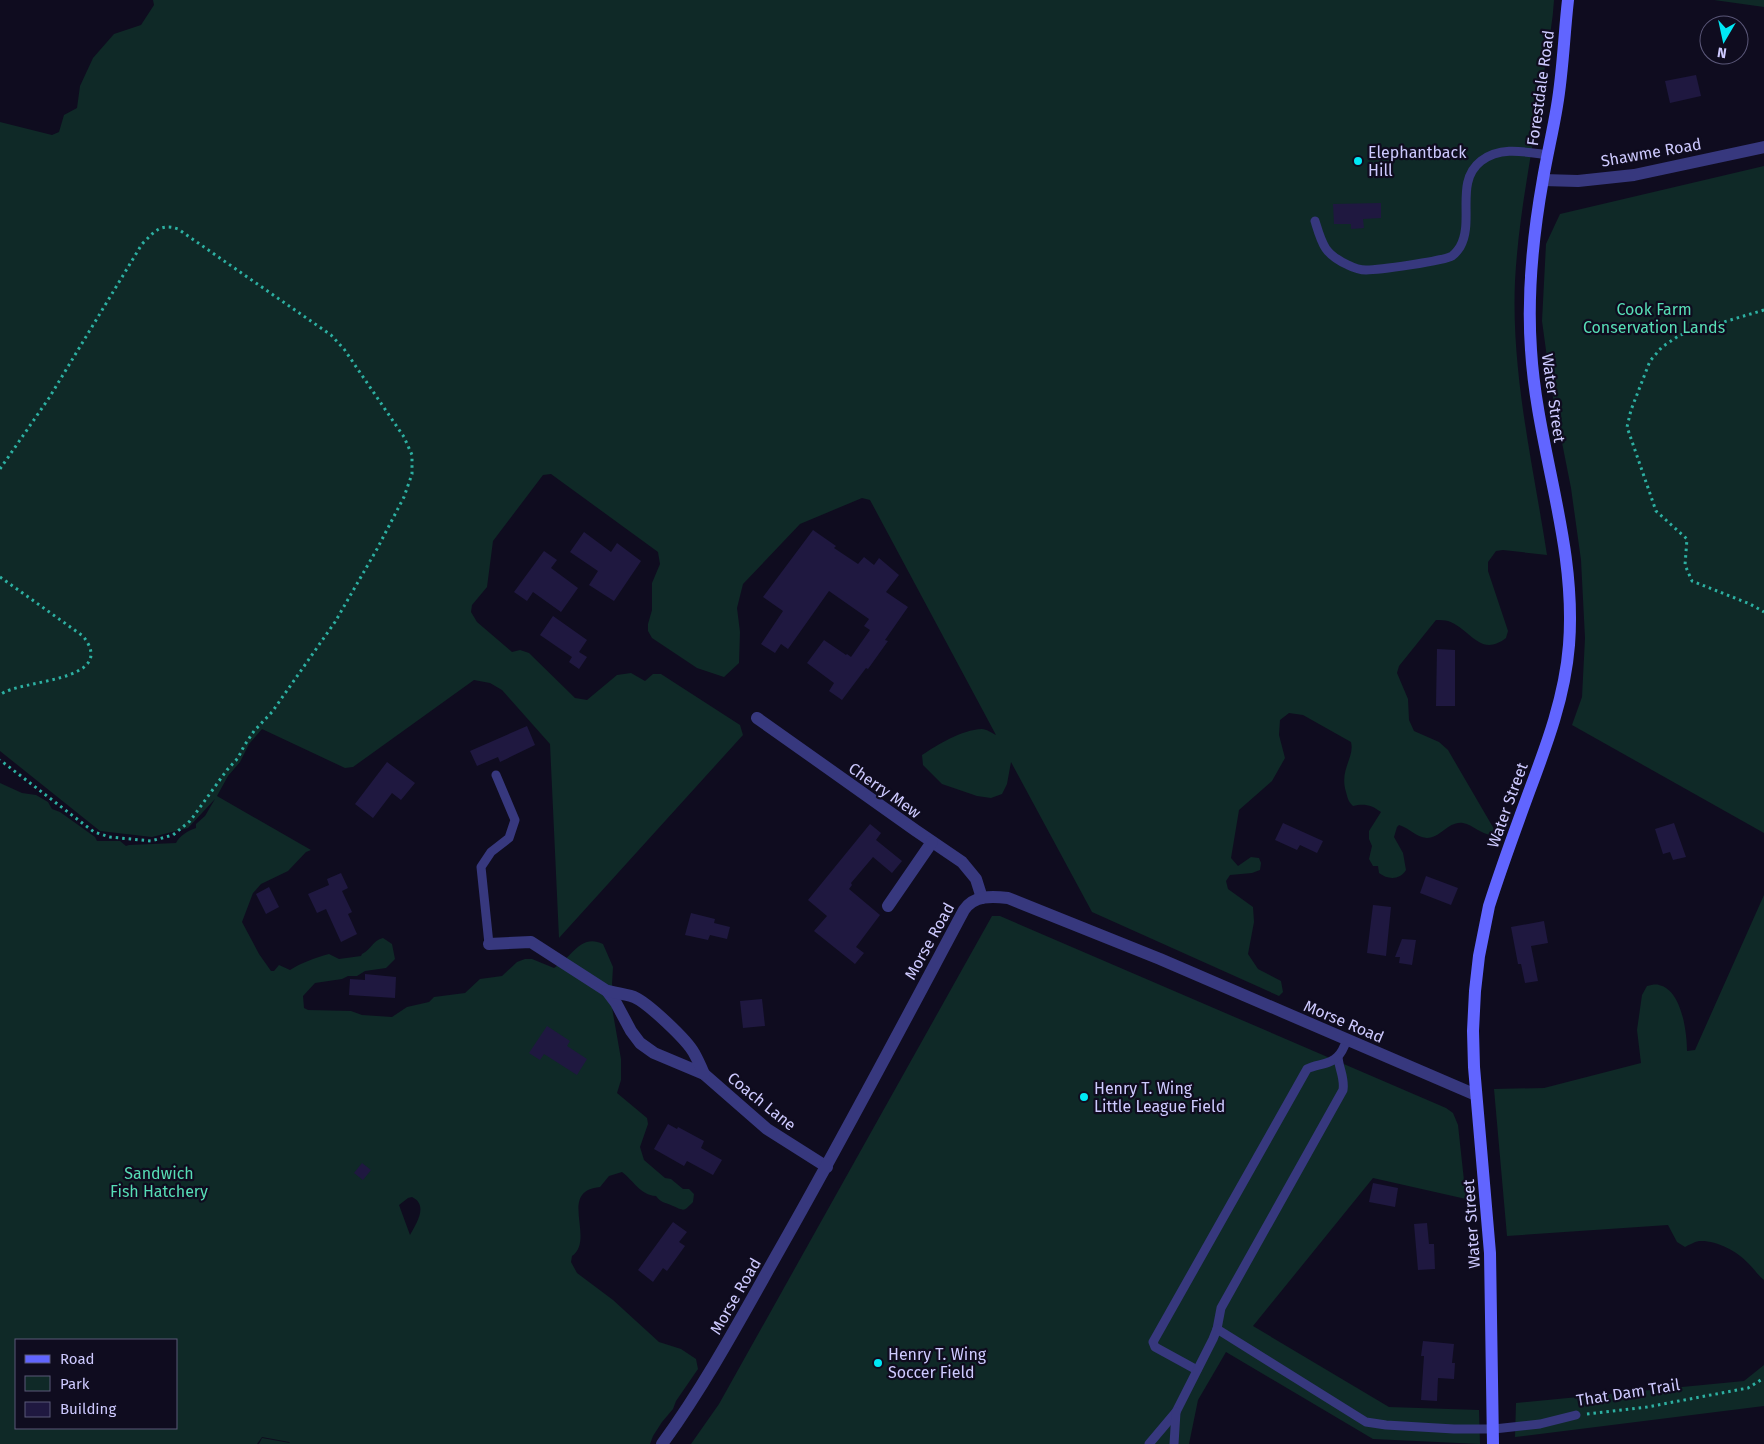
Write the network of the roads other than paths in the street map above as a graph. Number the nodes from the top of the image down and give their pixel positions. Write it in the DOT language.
graph roads {
  1 [pos="1568,0"];
  2 [pos="1764,146"];
  3 [pos="1548,155"];
  4 [pos="1542,180"];
  5 [pos="1315,221"];
  6 [pos="757,718"];
  7 [pos="496,774"];
  8 [pos="932,842"];
  9 [pos="982,898"];
  10 [pos="888,906"];
  11 [pos="489,944"];
  12 [pos="607,991"];
  13 [pos="1347,1039"];
  14 [pos="1338,1057"];
  15 [pos="704,1074"];
  16 [pos="1476,1095"];
  17 [pos="827,1167"];
  18 [pos="1216,1329"];
  19 [pos="1197,1370"];
  20 [pos="1176,1412"];
  21 [pos="1576,1415"];
  22 [pos="1494,1428"];
  23 [pos="662,1444"];
  24 [pos="1149,1444"];
  25 [pos="1174,1444"];
  26 [pos="1493,1444"];
  1 -- 3 [label="main road, Forestdale Road"];
  2 -- 4 [label="street, Shawme Road"];
  3 -- 4 [label="main road, Forestdale Road"];
  3 -- 5 [label="lane"];
  4 -- 16 [label="main road, Water Street"];
  6 -- 8 [label="street, Cherry Mew"];
  7 -- 11 [label="lane"];
  8 -- 9 [label="street, Cherry Mew"];
  8 -- 10 [label="street"];
  9 -- 13 [label="street, Morse Road"];
  9 -- 17 [label="street, Morse Road"];
  11 -- 12 [label="street, Coach Lane"];
  12 -- 15 [label="street, Coach Lane"];
  12 -- 15 [label="street, Coach Lane"];
  13 -- 14 [label="lane"];
  13 -- 16 [label="street, Morse Road"];
  14 -- 18 [label="lane"];
  14 -- 19 [label="lane"];
  15 -- 17 [label="street, Coach Lane"];
  16 -- 22 [label="main road, Water Street"];
  17 -- 23 [label="street, Morse Road"];
  18 -- 19 [label="lane"];
  18 -- 22 [label="lane, That Dam Trail"];
  19 -- 20 [label="lane"];
  20 -- 24 [label="lane"];
  20 -- 25 [label="lane"];
  21 -- 22 [label="lane, That Dam Trail"];
  22 -- 26 [label="main road, Water Street"];
}
